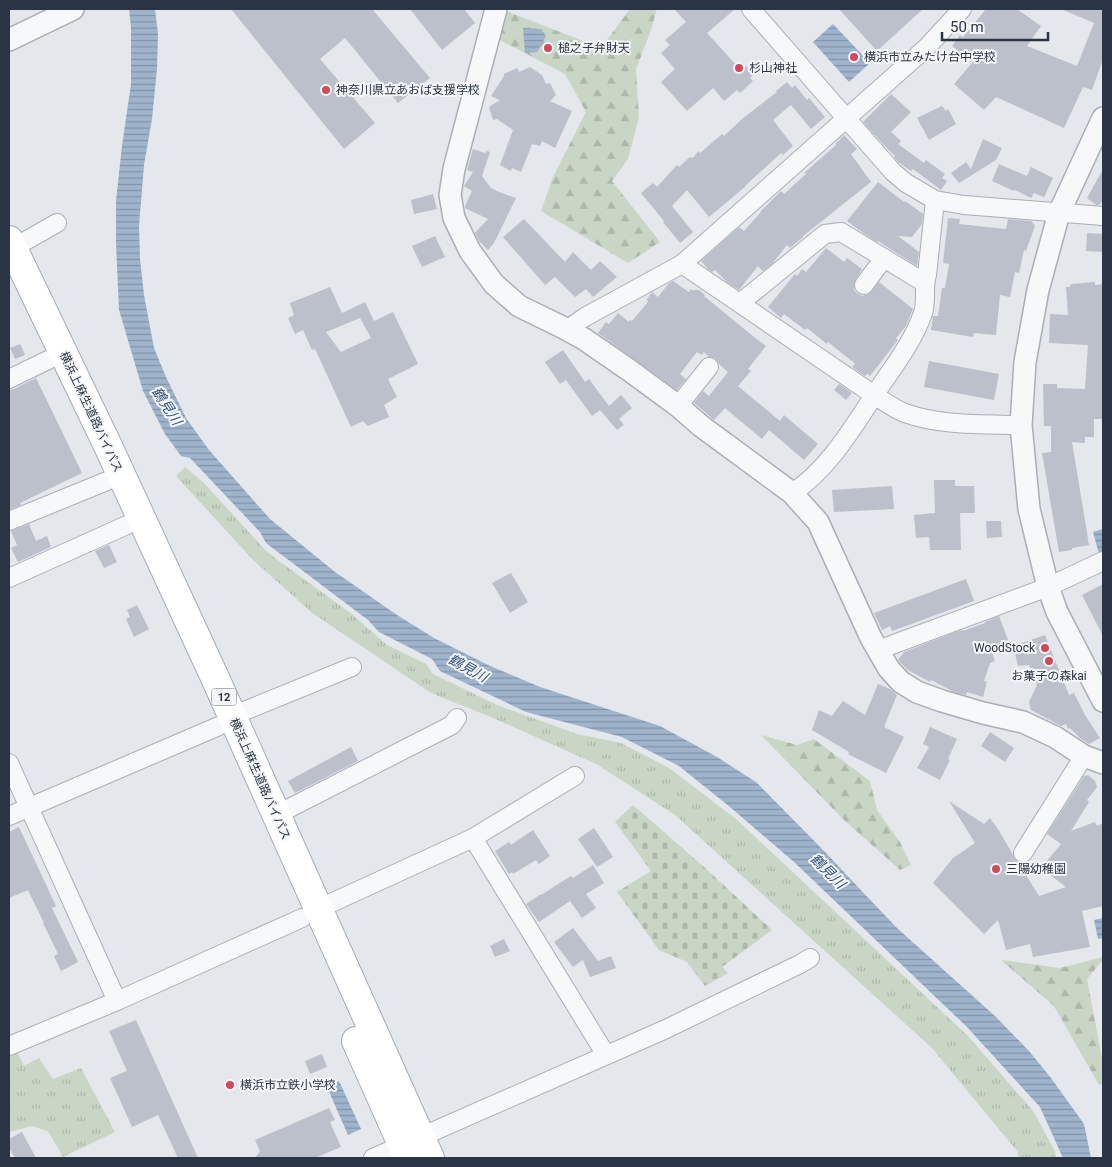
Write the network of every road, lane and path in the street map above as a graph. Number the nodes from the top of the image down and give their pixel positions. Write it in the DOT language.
graph roads {
  1 [pos="73,9"];
  2 [pos="496,9"];
  3 [pos="751,9"];
  4 [pos="962,9"];
  5 [pos="9,40"];
  6 [pos="846,119"];
  7 [pos="1103,119"];
  8 [pos="936,200"];
  9 [pos="1059,213"];
  10 [pos="1103,216"];
  11 [pos="57,223"];
  12 [pos="11,244"];
  13 [pos="884,258"];
  14 [pos="682,264"];
  15 [pos="9,280"];
  16 [pos="924,283"];
  17 [pos="864,285"];
  18 [pos="740,303"];
  19 [pos="568,331"];
  20 [pos="48,360"];
  21 [pos="709,366"];
  22 [pos="9,379"];
  23 [pos="874,395"];
  24 [pos="678,406"];
  25 [pos="1021,425"];
  26 [pos="107,481"];
  27 [pos="792,493"];
  28 [pos="9,521"];
  29 [pos="127,525"];
  30 [pos="1103,561"];
  31 [pos="9,578"];
  32 [pos="1048,587"];
  33 [pos="878,650"];
  34 [pos="352,667"];
  35 [pos="1103,701"];
  36 [pos="457,718"];
  37 [pos="226,721"];
  38 [pos="1094,759"];
  39 [pos="9,763"];
  40 [pos="575,776"];
  41 [pos="29,807"];
  42 [pos="276,815"];
  43 [pos="9,816"];
  44 [pos="473,838"];
  45 [pos="1023,853"];
  46 [pos="310,914"];
  47 [pos="810,958"];
  48 [pos="117,1001"];
  49 [pos="9,1046"];
  50 [pos="606,1055"];
  51 [pos="415,1150"];
  52 [pos="373,1158"];
  1 -- 5 [label="street"];
  2 -- 19 [label="street"];
  3 -- 6 [label="street"];
  4 -- 6 [label="street"];
  6 -- 8 [label="street"];
  6 -- 14 [label="street"];
  7 -- 9 [label="street"];
  8 -- 9 [label="street"];
  8 -- 16 [label="street"];
  9 -- 10 [label="street"];
  9 -- 25 [label="street"];
  11 -- 12 [label="street"];
  12 -- 37 [label="main road, 横浜上麻生道路バイパス / 12"];
  13 -- 16 [label="street"];
  13 -- 17 [label="street"];
  13 -- 18 [label="street"];
  14 -- 18 [label="street"];
  14 -- 19 [label="street"];
  15 -- 20 [label="main road, 横浜上麻生道路バイパス / 12"];
  16 -- 23 [label="street"];
  18 -- 23 [label="street"];
  19 -- 24 [label="street"];
  20 -- 22 [label="street"];
  20 -- 26 [label="main road, 横浜上麻生道路バイパス / 12"];
  21 -- 24 [label="street"];
  23 -- 25 [label="street"];
  23 -- 27 [label="street"];
  24 -- 27 [label="street"];
  25 -- 32 [label="street"];
  26 -- 28 [label="street"];
  26 -- 29 [label="main road, 横浜上麻生道路バイパス / 12"];
  27 -- 33 [label="street"];
  29 -- 31 [label="street"];
  29 -- 37 [label="main road, 横浜上麻生道路バイパス / 12"];
  30 -- 32 [label="street"];
  32 -- 33 [label="street"];
  32 -- 35 [label="street"];
  33 -- 38 [label="street"];
  34 -- 37 [label="street"];
  36 -- 42 [label="street"];
  37 -- 41 [label="street"];
  37 -- 42 [label="main road, 横浜上麻生道路バイパス / 12"];
  37 -- 46 [label="main road, 横浜上麻生道路バイパス / 12"];
  38 -- 45 [label="street"];
  39 -- 41 [label="street"];
  40 -- 44 [label="street"];
  41 -- 43 [label="street"];
  41 -- 48 [label="street"];
  42 -- 46 [label="main road, 横浜上麻生道路バイパス / 12"];
  44 -- 46 [label="street"];
  44 -- 50 [label="street"];
  46 -- 48 [label="street"];
  46 -- 51 [label="main road, 横浜上麻生道路バイパス / 12"];
  47 -- 50 [label="street"];
  48 -- 49 [label="street"];
  50 -- 51 [label="street"];
  51 -- 52 [label="street"];
}
